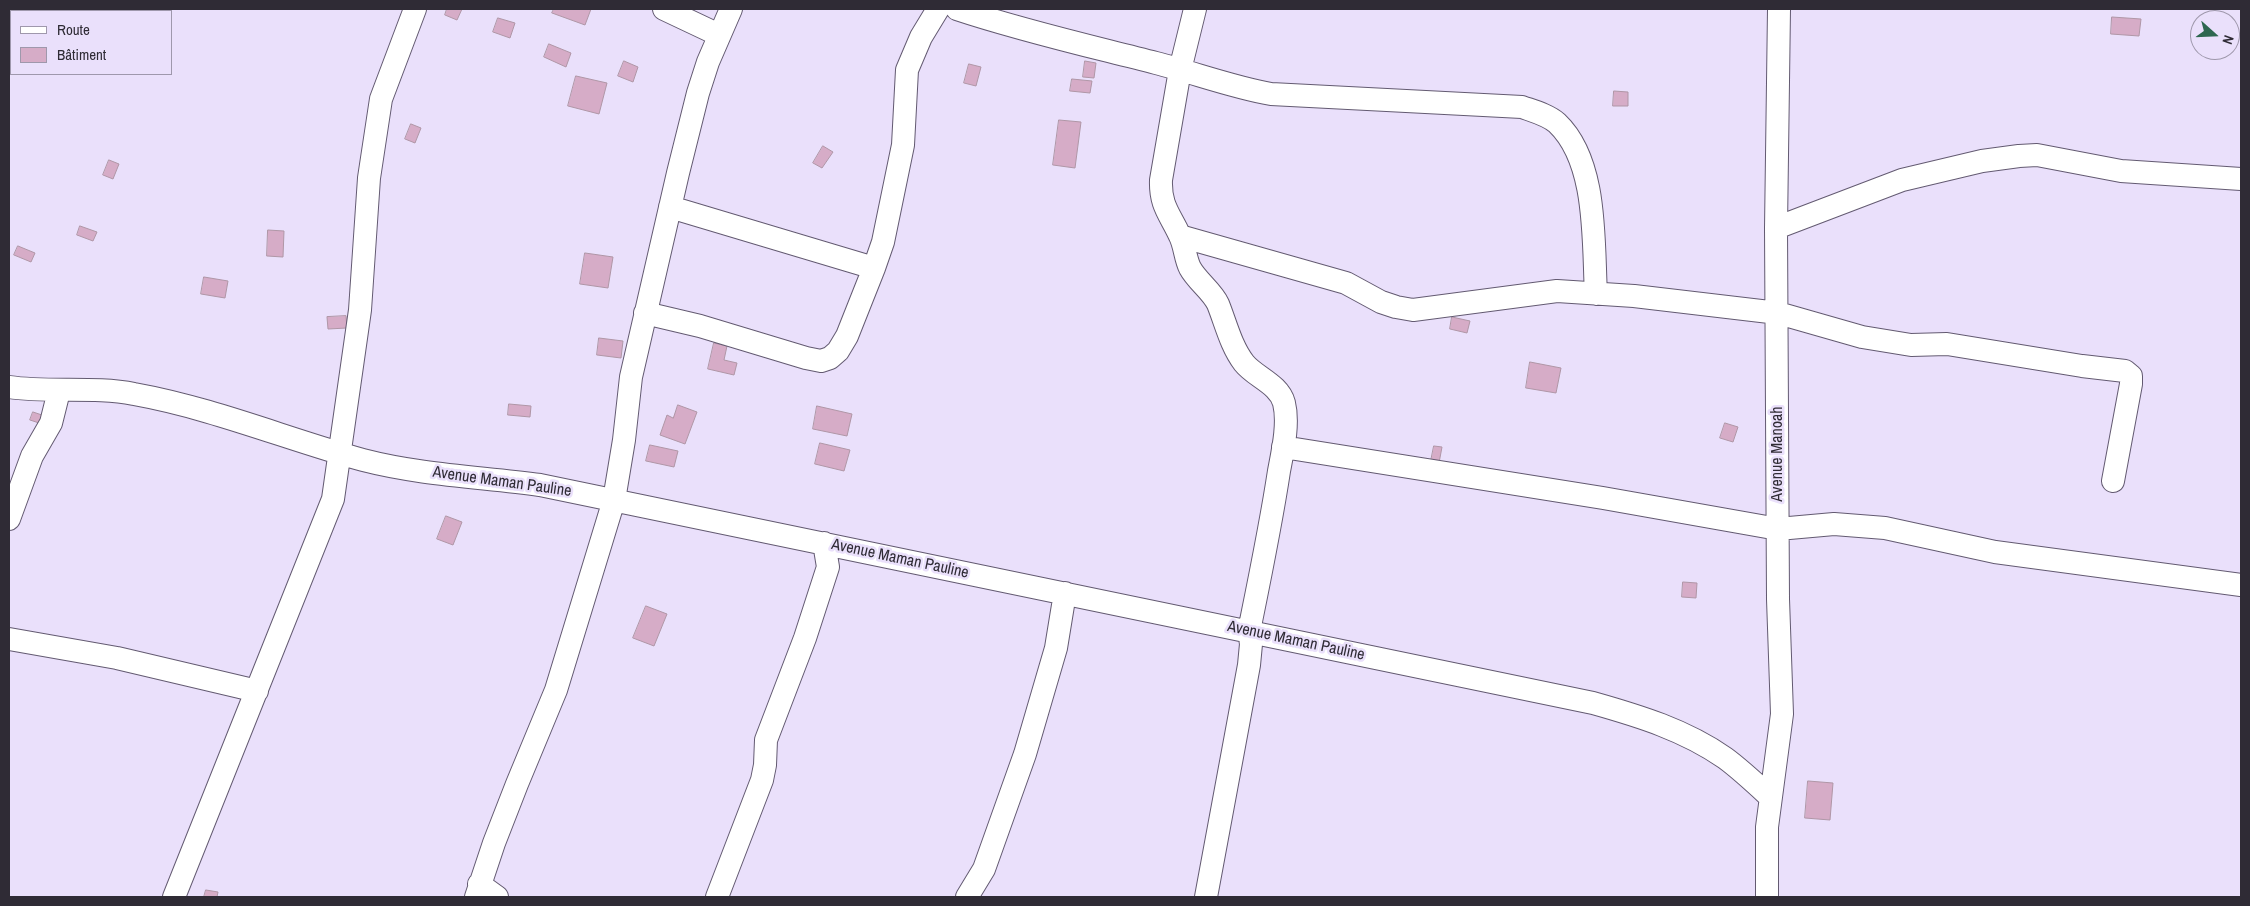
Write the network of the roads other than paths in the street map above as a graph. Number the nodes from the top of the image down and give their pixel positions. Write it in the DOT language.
graph roads {
  1 [pos="415,9"];
  2 [pos="664,9"];
  3 [pos="731,9"];
  4 [pos="938,9"];
  5 [pos="957,9"];
  6 [pos="1196,9"];
  7 [pos="1779,9"];
  8 [pos="719,35"];
  9 [pos="1180,70"];
  10 [pos="2241,179"];
  11 [pos="670,207"];
  12 [pos="1776,228"];
  13 [pos="1180,236"];
  14 [pos="874,268"];
  15 [pos="1596,294"];
  16 [pos="645,313"];
  17 [pos="1778,313"];
  18 [pos="9,387"];
  19 [pos="59,391"];
  20 [pos="1283,447"];
  21 [pos="339,452"];
  22 [pos="2113,481"];
  23 [pos="614,500"];
  24 [pos="9,519"];
  25 [pos="1778,529"];
  26 [pos="824,543"];
  27 [pos="2241,585"];
  28 [pos="1064,593"];
  29 [pos="1249,631"];
  30 [pos="9,639"];
  31 [pos="257,691"];
  32 [pos="1769,796"];
  33 [pos="484,893"];
  34 [pos="174,897"];
  35 [pos="717,897"];
  36 [pos="967,897"];
  37 [pos="1206,897"];
  38 [pos="1767,897"];
  1 -- 21 [label="street"];
  2 -- 8 [label="street"];
  3 -- 8 [label="street"];
  4 -- 14 [label="street"];
  5 -- 9 [label="street"];
  6 -- 9 [label="street"];
  7 -- 12 [label="street, Avenue Manoah"];
  8 -- 11 [label="street"];
  9 -- 13 [label="street"];
  9 -- 15 [label="street"];
  10 -- 12 [label="street"];
  11 -- 14 [label="street"];
  11 -- 16 [label="street"];
  12 -- 17 [label="street, Avenue Manoah"];
  13 -- 15 [label="street"];
  13 -- 20 [label="street"];
  14 -- 16 [label="street"];
  15 -- 17 [label="street"];
  16 -- 23 [label="street"];
  17 -- 22 [label="street"];
  17 -- 25 [label="street, Avenue Manoah"];
  18 -- 19 [label="street, Avenue Maman Pauline"];
  19 -- 21 [label="street, Avenue Maman Pauline"];
  19 -- 24 [label="street"];
  20 -- 25 [label="street"];
  20 -- 29 [label="street"];
  21 -- 23 [label="street, Avenue Maman Pauline"];
  21 -- 31 [label="street"];
  23 -- 26 [label="street, Avenue Maman Pauline"];
  23 -- 33 [label="street"];
  25 -- 27 [label="street"];
  25 -- 32 [label="street, Avenue Manoah"];
  26 -- 28 [label="street, Avenue Maman Pauline"];
  26 -- 35 [label="street"];
  28 -- 29 [label="street, Avenue Maman Pauline"];
  28 -- 36 [label="street"];
  29 -- 32 [label="street, Avenue Maman Pauline"];
  29 -- 37 [label="street"];
  30 -- 31 [label="street"];
  31 -- 34 [label="street"];
  32 -- 38 [label="street, Avenue Manoah"];
}
